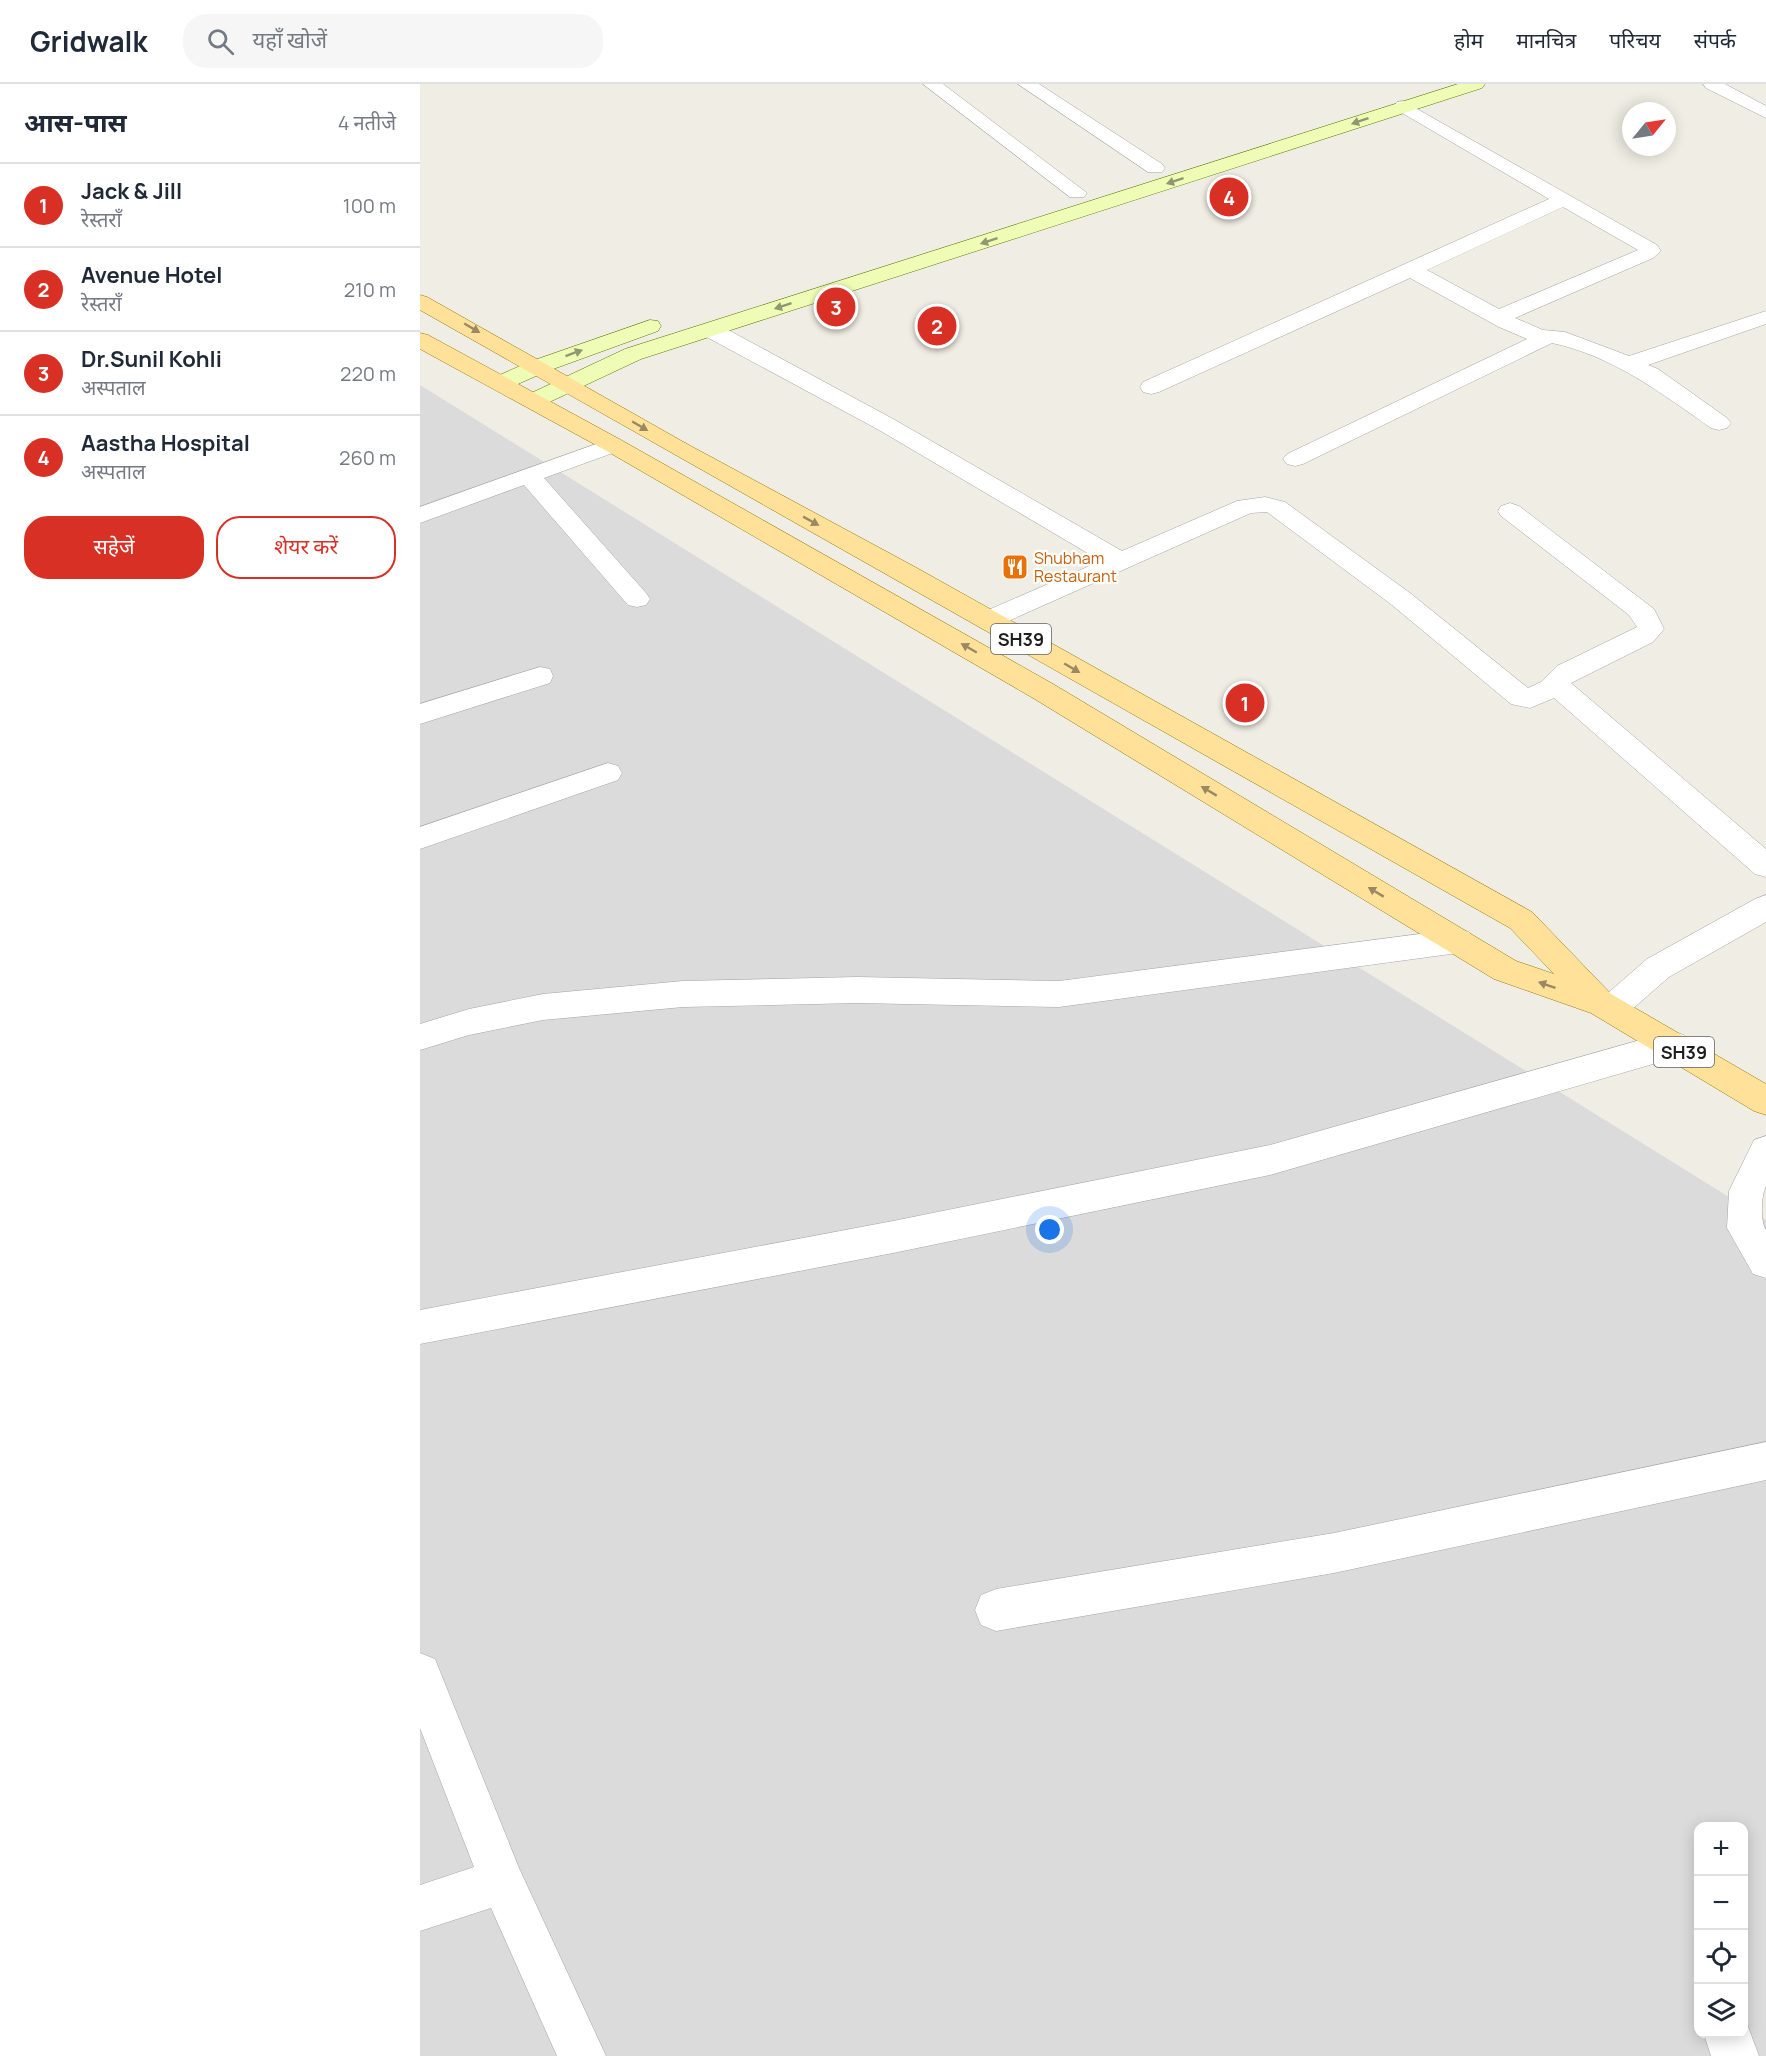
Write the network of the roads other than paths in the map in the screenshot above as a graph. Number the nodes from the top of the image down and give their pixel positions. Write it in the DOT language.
graph roads {
  1 [pos="932,84"];
  2 [pos="1028,84"];
  3 [pos="1425,84"];
  4 [pos="1476,84"];
  5 [pos="1712,84"];
  6 [pos="1403,106"];
  7 [pos="1766,113"];
  8 [pos="1155,168"];
  9 [pos="1077,193"];
  10 [pos="1565,199"];
  11 [pos="864,260"];
  12 [pos="1410,269"];
  13 [pos="420,301"];
  14 [pos="1498,317"];
  15 [pos="1766,317"];
  16 [pos="673,319"];
  17 [pos="711,330"];
  18 [pos="1548,337"];
  19 [pos="420,340"];
  20 [pos="1628,364"];
  21 [pos="537,367"];
  22 [pos="501,383"];
  23 [pos="567,384"];
  24 [pos="1150,387"];
  25 [pos="533,401"];
  26 [pos="1719,423"];
  27 [pos="613,444"];
  28 [pos="1295,459"];
  29 [pos="528,475"];
  30 [pos="1509,512"];
  31 [pos="420,514"];
  32 [pos="1118,560"];
  33 [pos="637,599"];
  34 [pos="988,620"];
  35 [pos="540,676"];
  36 [pos="1553,687"];
  37 [pos="420,714"];
  38 [pos="608,773"];
  39 [pos="420,838"];
  40 [pos="1766,866"];
  41 [pos="1766,907"];
  42 [pos="1458,941"];
  43 [pos="1606,1006"];
  44 [pos="420,1037"];
  45 [pos="1672,1045"];
  46 [pos="1766,1101"];
  47 [pos="1766,1151"];
  48 [pos="1766,1262"];
  49 [pos="420,1327"];
  50 [pos="1766,1461"];
  51 [pos="996,1610"];
  52 [pos="420,1674"];
  53 [pos="502,1881"];
  54 [pos="420,1908"];
  55 [pos="1729,2038"];
  56 [pos="582,2056"];
  57 [pos="1735,2056"];
  1 -- 9 [label="street"];
  2 -- 8 [label="street"];
  3 -- 8 [label="street"];
  4 -- 6 [label="street"];
  5 -- 7 [label="street"];
  6 -- 10 [label="street"];
  6 -- 17 [label="street, one-way"];
  8 -- 9 [label="street"];
  9 -- 11 [label="street"];
  10 -- 12 [label="street"];
  10 -- 14 [label="street"];
  12 -- 14 [label="street"];
  12 -- 24 [label="street"];
  13 -- 21 [label="main road, SH39, one-way"];
  14 -- 18 [label="street"];
  15 -- 20 [label="street"];
  21 -- 16 [label="street, one-way"];
  17 -- 23 [label="street"];
  17 -- 32 [label="street"];
  18 -- 20 [label="street"];
  18 -- 28 [label="street"];
  19 -- 22 [label="main road, SH39"];
  20 -- 26 [label="street"];
  21 -- 22 [label="street"];
  21 -- 23 [label="main road, SH39"];
  22 -- 25 [label="main road, SH39"];
  23 -- 25 [label="street"];
  23 -- 34 [label="main road, SH39, one-way"];
  25 -- 27 [label="main road, SH39"];
  27 -- 29 [label="street"];
  42 -- 27 [label="main road, SH39, one-way"];
  29 -- 31 [label="street"];
  29 -- 33 [label="street"];
  30 -- 36 [label="street"];
  32 -- 34 [label="street"];
  32 -- 36 [label="street"];
  34 -- 43 [label="main road, SH39, one-way"];
  35 -- 37 [label="street"];
  36 -- 40 [label="street"];
  38 -- 39 [label="street"];
  41 -- 43 [label="street"];
  43 -- 42 [label="main road, SH39, one-way"];
  42 -- 44 [label="street"];
  43 -- 45 [label="main road, SH39"];
  45 -- 46 [label="main road, SH39"];
  45 -- 49 [label="street"];
  47 -- 48 [label="street"];
  50 -- 51 [label="street"];
  52 -- 53 [label="street"];
  53 -- 54 [label="street"];
  53 -- 56 [label="street"];
  55 -- 57 [label="street"];
}
